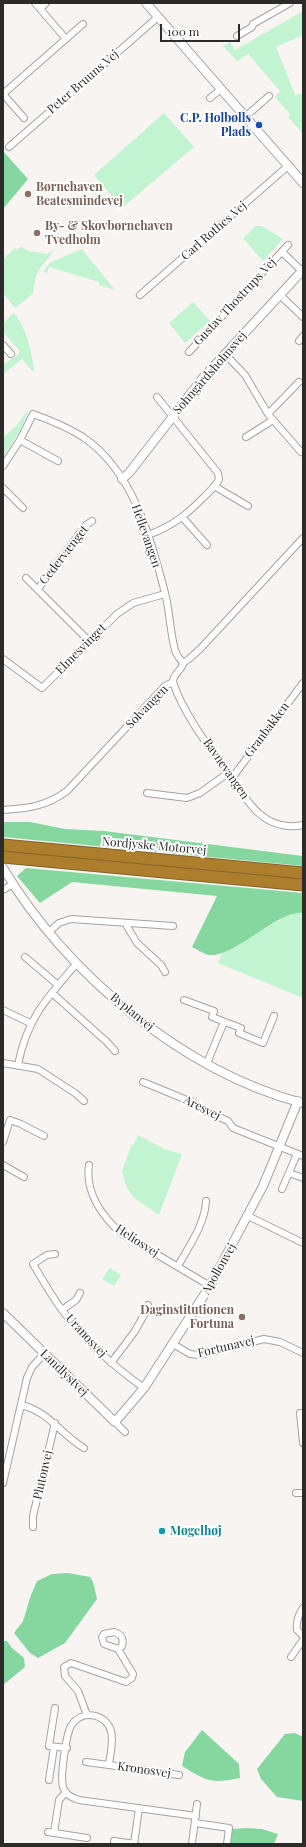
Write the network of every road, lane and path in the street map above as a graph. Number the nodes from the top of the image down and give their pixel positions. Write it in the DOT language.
graph roads {
  1 [pos="35,3"];
  2 [pos="46,3"];
  3 [pos="146,3"];
  4 [pos="290,3"];
  5 [pos="40,9"];
  6 [pos="158,16"];
  7 [pos="83,24"];
  8 [pos="237,36"];
  9 [pos="66,39"];
  10 [pos="221,89"];
  11 [pos="3,94"];
  12 [pos="269,96"];
  13 [pos="210,98"];
  14 [pos="246,117"];
  15 [pos="24,118"];
  16 [pos="9,147"];
  17 [pos="288,166"];
  18 [pos="303,183"];
  19 [pos="288,245"];
  20 [pos="282,252"];
  21 [pos="303,271"];
  22 [pos="140,295"];
  23 [pos="280,295"];
  24 [pos="303,316"];
  25 [pos="3,345"];
  26 [pos="189,352"];
  27 [pos="11,354"];
  28 [pos="225,354"];
  29 [pos="299,382"];
  30 [pos="157,397"];
  31 [pos="268,414"];
  32 [pos="171,417"];
  33 [pos="273,420"];
  34 [pos="246,437"];
  35 [pos="20,440"];
  36 [pos="301,452"];
  37 [pos="58,462"];
  38 [pos="3,466"];
  39 [pos="122,479"];
  40 [pos="214,486"];
  41 [pos="3,488"];
  42 [pos="248,506"];
  43 [pos="23,508"];
  44 [pos="183,518"];
  45 [pos="92,521"];
  46 [pos="148,534"];
  47 [pos="303,538"];
  48 [pos="207,546"];
  49 [pos="26,578"];
  50 [pos="38,589"];
  51 [pos="165,594"];
  52 [pos="89,641"];
  53 [pos="3,659"];
  54 [pos="183,663"];
  55 [pos="173,682"];
  56 [pos="303,683"];
  57 [pos="230,775"];
  58 [pos="147,793"];
  59 [pos="3,810"];
  60 [pos="303,826"];
  61 [pos="3,845"];
  62 [pos="3,857"];
  63 [pos="3,868"];
  64 [pos="303,873"];
  65 [pos="11,881"];
  66 [pos="303,885"];
  67 [pos="3,890"];
  68 [pos="125,923"];
  69 [pos="173,926"];
  70 [pos="48,932"];
  71 [pos="25,957"];
  72 [pos="77,963"];
  73 [pos="165,972"];
  74 [pos="58,985"];
  75 [pos="52,992"];
  76 [pos="184,1000"];
  77 [pos="3,1010"];
  78 [pos="274,1016"];
  79 [pos="224,1022"];
  80 [pos="30,1023"];
  81 [pos="115,1051"];
  82 [pos="3,1063"];
  83 [pos="207,1064"];
  84 [pos="18,1065"];
  85 [pos="143,1082"];
  86 [pos="84,1101"];
  87 [pos="300,1102"];
  88 [pos="44,1136"];
  89 [pos="4,1138"];
  90 [pos="279,1147"];
  91 [pos="300,1155"];
  92 [pos="3,1165"];
  93 [pos="90,1165"];
  94 [pos="289,1173"];
  95 [pos="24,1177"];
  96 [pos="303,1178"];
  97 [pos="282,1189"];
  98 [pos="206,1201"];
  99 [pos="248,1216"];
  100 [pos="303,1243"];
  101 [pos="55,1254"];
  102 [pos="178,1266"];
  103 [pos="210,1286"];
  104 [pos="80,1293"];
  105 [pos="148,1305"];
  106 [pos="62,1310"];
  107 [pos="3,1313"];
  108 [pos="173,1344"];
  109 [pos="303,1353"];
  110 [pos="44,1354"];
  111 [pos="111,1362"];
  112 [pos="144,1388"];
  113 [pos="21,1405"];
  114 [pos="303,1413"];
  115 [pos="115,1422"];
  116 [pos="54,1423"];
  117 [pos="302,1429"];
  118 [pos="125,1432"];
  119 [pos="303,1443"];
  120 [pos="84,1448"];
  121 [pos="6,1452"];
  122 [pos="3,1483"];
  123 [pos="33,1528"];
  124 [pos="303,1608"];
  125 [pos="303,1636"];
  126 [pos="303,1640"];
  127 [pos="118,1649"];
  128 [pos="291,1657"];
  129 [pos="55,1708"];
  130 [pos="86,1715"];
  131 [pos="54,1747"];
  132 [pos="66,1748"];
  133 [pos="86,1762"];
  134 [pos="109,1765"];
  135 [pos="179,1775"];
  136 [pos="49,1780"];
  137 [pos="66,1792"];
  138 [pos="197,1804"];
  139 [pos="139,1808"];
  140 [pos="195,1820"];
  141 [pos="87,1838"];
  142 [pos="114,1841"];
  143 [pos="135,1844"];
  144 [pos="192,1844"];
  145 [pos="227,1844"];
  1 -- 5 [label="street"];
  2 -- 5 [label="street"];
  3 -- 6 [label="street"];
  4 -- 8 [label="street"];
  5 -- 9 [label="street"];
  6 -- 10 [label="street"];
  6 -- 16 [label="street, Peter Bruuns Vej"];
  7 -- 9 [label="street"];
  9 -- 11 [label="street"];
  10 -- 13 [label="street"];
  10 -- 14 [label="street"];
  11 -- 15 [label="street"];
  12 -- 14 [label="street"];
  14 -- 17 [label="street"];
  17 -- 18 [label="street"];
  17 -- 22 [label="street, Carl Rothes Vej"];
  19 -- 20 [label="street, Gustav Thostrups Vej"];
  20 -- 21 [label="street, Gustav Thostrups Vej"];
  20 -- 26 [label="street, Gustav Thostrups Vej"];
  21 -- 23 [label="street, Sohngårdsholmsvej"];
  23 -- 24 [label="street"];
  23 -- 28 [label="street, Sohngårdsholmsvej"];
  25 -- 27 [label="street"];
  28 -- 31 [label="street"];
  28 -- 32 [label="street, Sohngårdsholmsvej"];
  29 -- 31 [label="street"];
  30 -- 32 [label="street"];
  31 -- 33 [label="street"];
  32 -- 39 [label="street, Sohngårdsholmsvej"];
  32 -- 40 [label="street"];
  33 -- 34 [label="street"];
  33 -- 36 [label="street"];
  35 -- 37 [label="street"];
  35 -- 38 [label="street, Hellevangen"];
  35 -- 39 [label="street, Hellevangen"];
  39 -- 46 [label="street, Hellevangen"];
  40 -- 42 [label="street"];
  40 -- 44 [label="street"];
  41 -- 43 [label="street"];
  44 -- 46 [label="street"];
  44 -- 48 [label="street"];
  45 -- 50 [label="street, Cedervænget"];
  46 -- 51 [label="street, Hellevangen"];
  47 -- 54 [label="street, Solvangen"];
  49 -- 50 [label="street"];
  50 -- 52 [label="street"];
  51 -- 52 [label="street, Elmesvinget"];
  51 -- 54 [label="street, Hellevangen"];
  52 -- 53 [label="street, Elmesvinget"];
  54 -- 55 [label="street, Solvangen"];
  55 -- 57 [label="street, Bavnevangen"];
  55 -- 59 [label="street, Solvangen"];
  56 -- 57 [label="street, Granbakken"];
  57 -- 58 [label="street, Granbakken"];
  57 -- 60 [label="street, Bavnevangen"];
  61 -- 64 [label="highway, Nordjyske Motorvej"];
  62 -- 66 [label="highway, Nordjyske Motorvej"];
  63 -- 65 [label="street, Byplanvej"];
  65 -- 67 [label="street"];
  65 -- 70 [label="street, Byplanvej"];
  68 -- 69 [label="street"];
  68 -- 70 [label="street"];
  68 -- 73 [label="street"];
  70 -- 72 [label="street, Byplanvej"];
  71 -- 74 [label="street"];
  72 -- 74 [label="street"];
  72 -- 83 [label="street, Byplanvej"];
  74 -- 75 [label="street"];
  75 -- 80 [label="street"];
  75 -- 81 [label="street"];
  76 -- 79 [label="street"];
  77 -- 80 [label="street"];
  78 -- 79 [label="street"];
  79 -- 83 [label="street"];
  80 -- 84 [label="street"];
  82 -- 84 [label="street"];
  83 -- 87 [label="street, Byplanvej"];
  84 -- 86 [label="street"];
  85 -- 90 [label="street, Aresvej"];
  87 -- 90 [label="street, Apollonvej"];
  88 -- 89 [label="street"];
  90 -- 91 [label="street, Aresvej"];
  90 -- 99 [label="street, Apollonvej"];
  91 -- 94 [label="street"];
  92 -- 95 [label="street"];
  93 -- 102 [label="street, Heliosvej"];
  94 -- 96 [label="street"];
  94 -- 97 [label="street"];
  98 -- 102 [label="street"];
  99 -- 100 [label="street"];
  99 -- 103 [label="street, Apollonvej"];
  101 -- 106 [label="street, Uranosvej"];
  102 -- 103 [label="street, Heliosvej"];
  103 -- 108 [label="street, Apollonvej"];
  104 -- 106 [label="street, Uranosvej"];
  105 -- 111 [label="street, Uranosvej"];
  106 -- 111 [label="street, Uranosvej"];
  107 -- 110 [label="street, Landlystvej"];
  108 -- 109 [label="street, Fortunavej"];
  108 -- 112 [label="street, Apollonvej"];
  110 -- 113 [label="street"];
  110 -- 115 [label="street, Landlystvej"];
  111 -- 112 [label="street, Uranosvej"];
  112 -- 115 [label="street, Apollonvej"];
  113 -- 116 [label="street"];
  113 -- 121 [label="street"];
  114 -- 117 [label="street"];
  115 -- 118 [label="street, Landlystvej"];
  116 -- 120 [label="street"];
  116 -- 123 [label="street, Plutonvej"];
  117 -- 119 [label="street"];
  121 -- 122 [label="street"];
  124 -- 125 [label="street"];
  126 -- 128 [label="street"];
  127 -- 130 [label="street"];
  129 -- 131 [label="street"];
  130 -- 132 [label="street"];
  130 -- 134 [label="street, Kronosvej"];
  131 -- 132 [label="street"];
  131 -- 136 [label="street"];
  132 -- 137 [label="street"];
  133 -- 134 [label="street, Kronosvej"];
  134 -- 135 [label="street, Kronosvej"];
  137 -- 139 [label="street"];
  137 -- 141 [label="street"];
  138 -- 140 [label="street"];
  139 -- 140 [label="street"];
  139 -- 143 [label="street"];
  140 -- 144 [label="street"];
  140 -- 145 [label="street"];
  142 -- 143 [label="street"];
}
